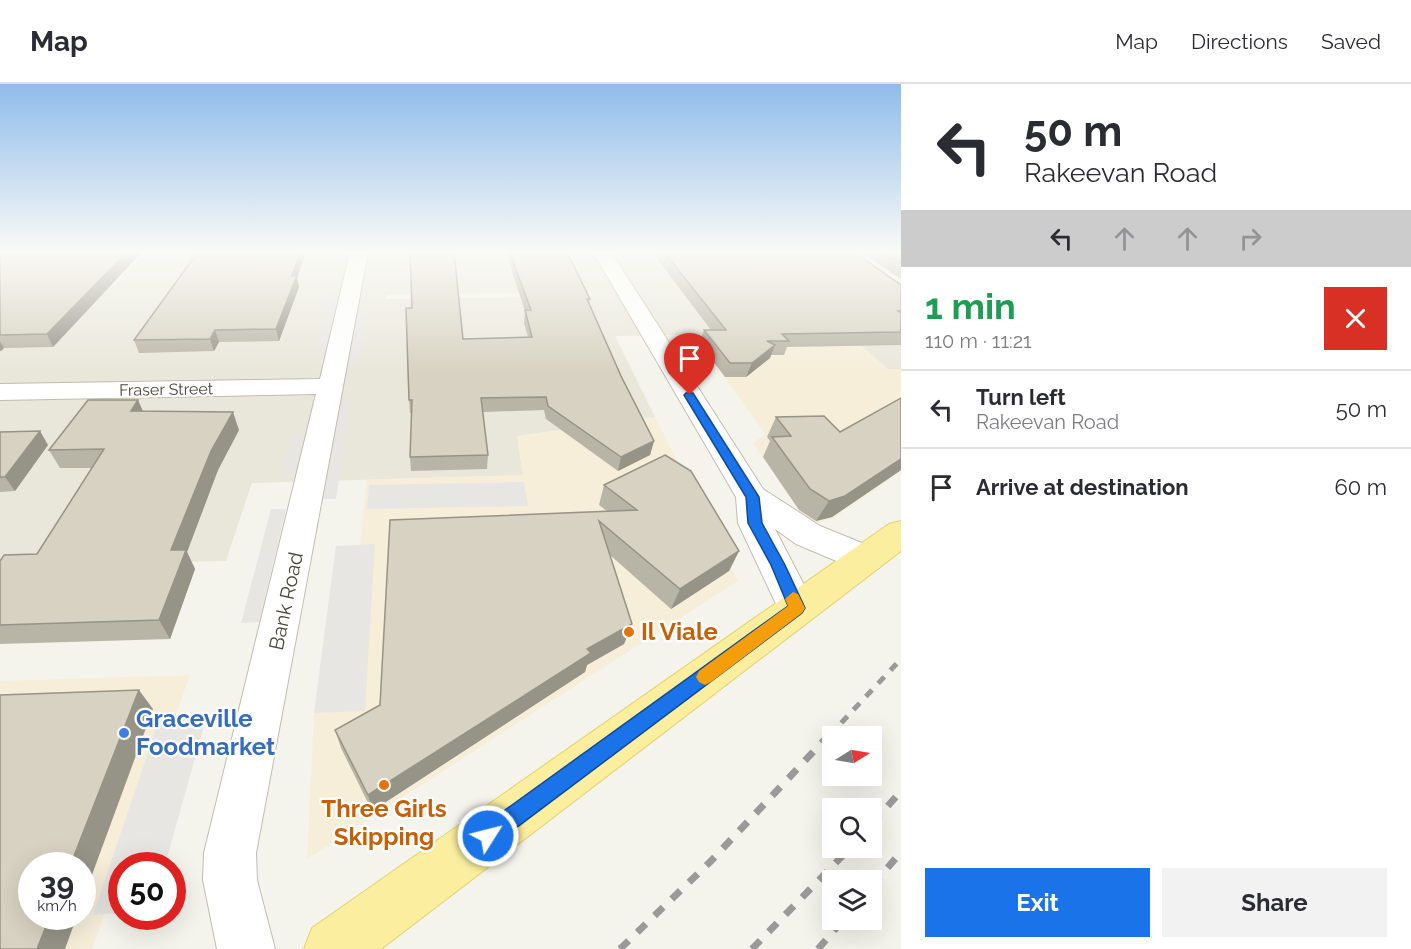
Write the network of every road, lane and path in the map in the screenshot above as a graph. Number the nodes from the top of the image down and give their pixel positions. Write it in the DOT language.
graph roads {
  1 [pos="351,292"];
  2 [pos="627,292"];
  3 [pos="331,386"];
  4 [pos="0,392"];
  5 [pos="752,497"];
  6 [pos="901,533"];
  7 [pos="866,559"];
  8 [pos="797,608"];
  9 [pos="246,949"];
  10 [pos="333,949"];
  1 -- 3 [label="street, Bank Road"];
  2 -- 5 [label="street"];
  3 -- 4 [label="street, Fraser Street"];
  3 -- 9 [label="street, Bank Road"];
  5 -- 7 [label="street"];
  5 -- 8 [label="street"];
  6 -- 7 [label="main road"];
  7 -- 8 [label="main road"];
  8 -- 10 [label="main road"];
}
